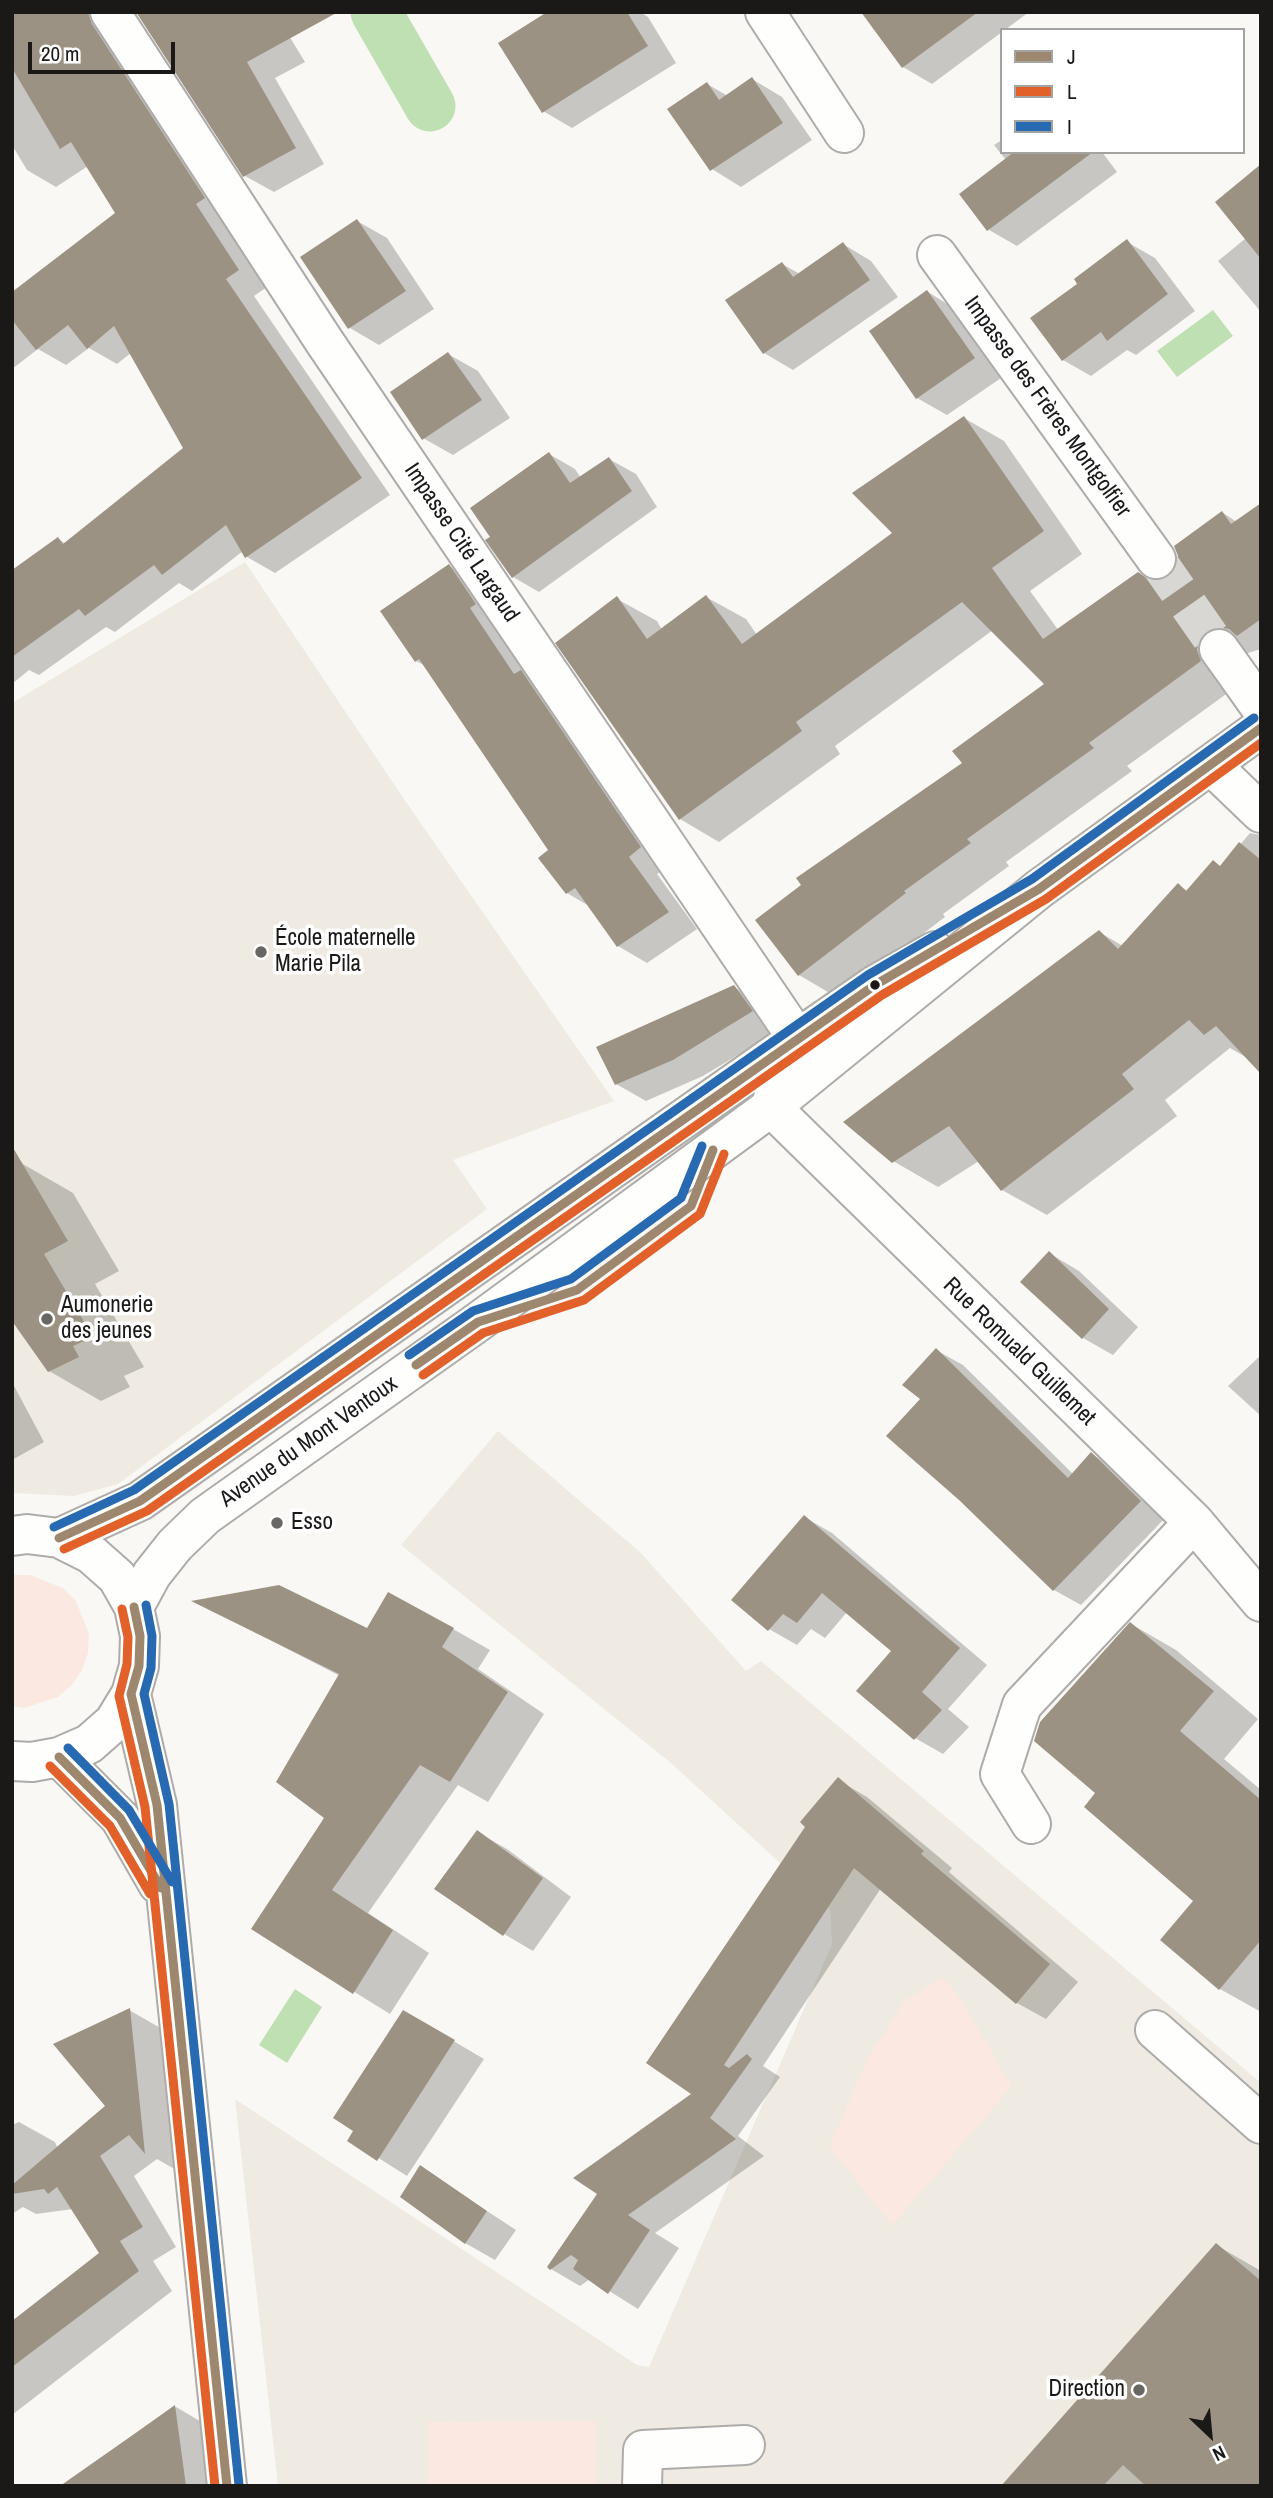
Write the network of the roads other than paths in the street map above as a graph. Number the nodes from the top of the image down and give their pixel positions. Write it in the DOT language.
graph roads {
  1 [pos="110,12"];
  2 [pos="765,12"];
  3 [pos="844,133"];
  4 [pos="937,255"];
  5 [pos="1156,559"];
  6 [pos="1219,649"];
  7 [pos="1261,708"];
  8 [pos="1261,728"];
  9 [pos="1210,765"];
  10 [pos="1261,813"];
  11 [pos="1039,889"];
  12 [pos="807,1053"];
  13 [pos="771,1107"];
  14 [pos="1194,1522"];
  15 [pos="12,1536"];
  16 [pos="59,1538"];
  17 [pos="1254,1579"];
  18 [pos="134,1607"];
  19 [pos="131,1694"];
  20 [pos="59,1757"];
  21 [pos="12,1761"];
  22 [pos="1031,1824"];
  23 [pos="166,1898"];
  24 [pos="1155,2031"];
  25 [pos="1261,2124"];
  26 [pos="745,2445"];
  27 [pos="227,2486"];
  28 [pos="642,2486"];
  1 -- 12 [label="main road, Impasse Cité Largaud"];
  2 -- 3 [label="main road"];
  4 -- 5 [label="main road, Impasse des Frères Montgolfier"];
  6 -- 7 [label="main road"];
  8 -- 9 [label="main road, Avenue du Mont Ventoux"];
  9 -- 10 [label="main road"];
  9 -- 11 [label="main road, Avenue du Mont Ventoux"];
  11 -- 12 [label="main road, Avenue du Mont Ventoux"];
  11 -- 12 [label="main road, Avenue du Mont Ventoux"];
  12 -- 13 [label="main road, Avenue du Mont Ventoux"];
  12 -- 16 [label="main road, Avenue du Mont Ventoux"];
  13 -- 14 [label="main road, Rue Romuald Guillemet"];
  13 -- 18 [label="main road, Avenue du Mont Ventoux"];
  14 -- 17 [label="main road, Rue Romuald Guillemet"];
  14 -- 22 [label="main road"];
  15 -- 16 [label="main road"];
  16 -- 18 [label="main road"];
  18 -- 19 [label="main road"];
  19 -- 20 [label="main road"];
  19 -- 23 [label="main road"];
  20 -- 21 [label="main road"];
  20 -- 23 [label="main road"];
  23 -- 27 [label="main road"];
  24 -- 25 [label="main road"];
  26 -- 28 [label="main road"];
}
